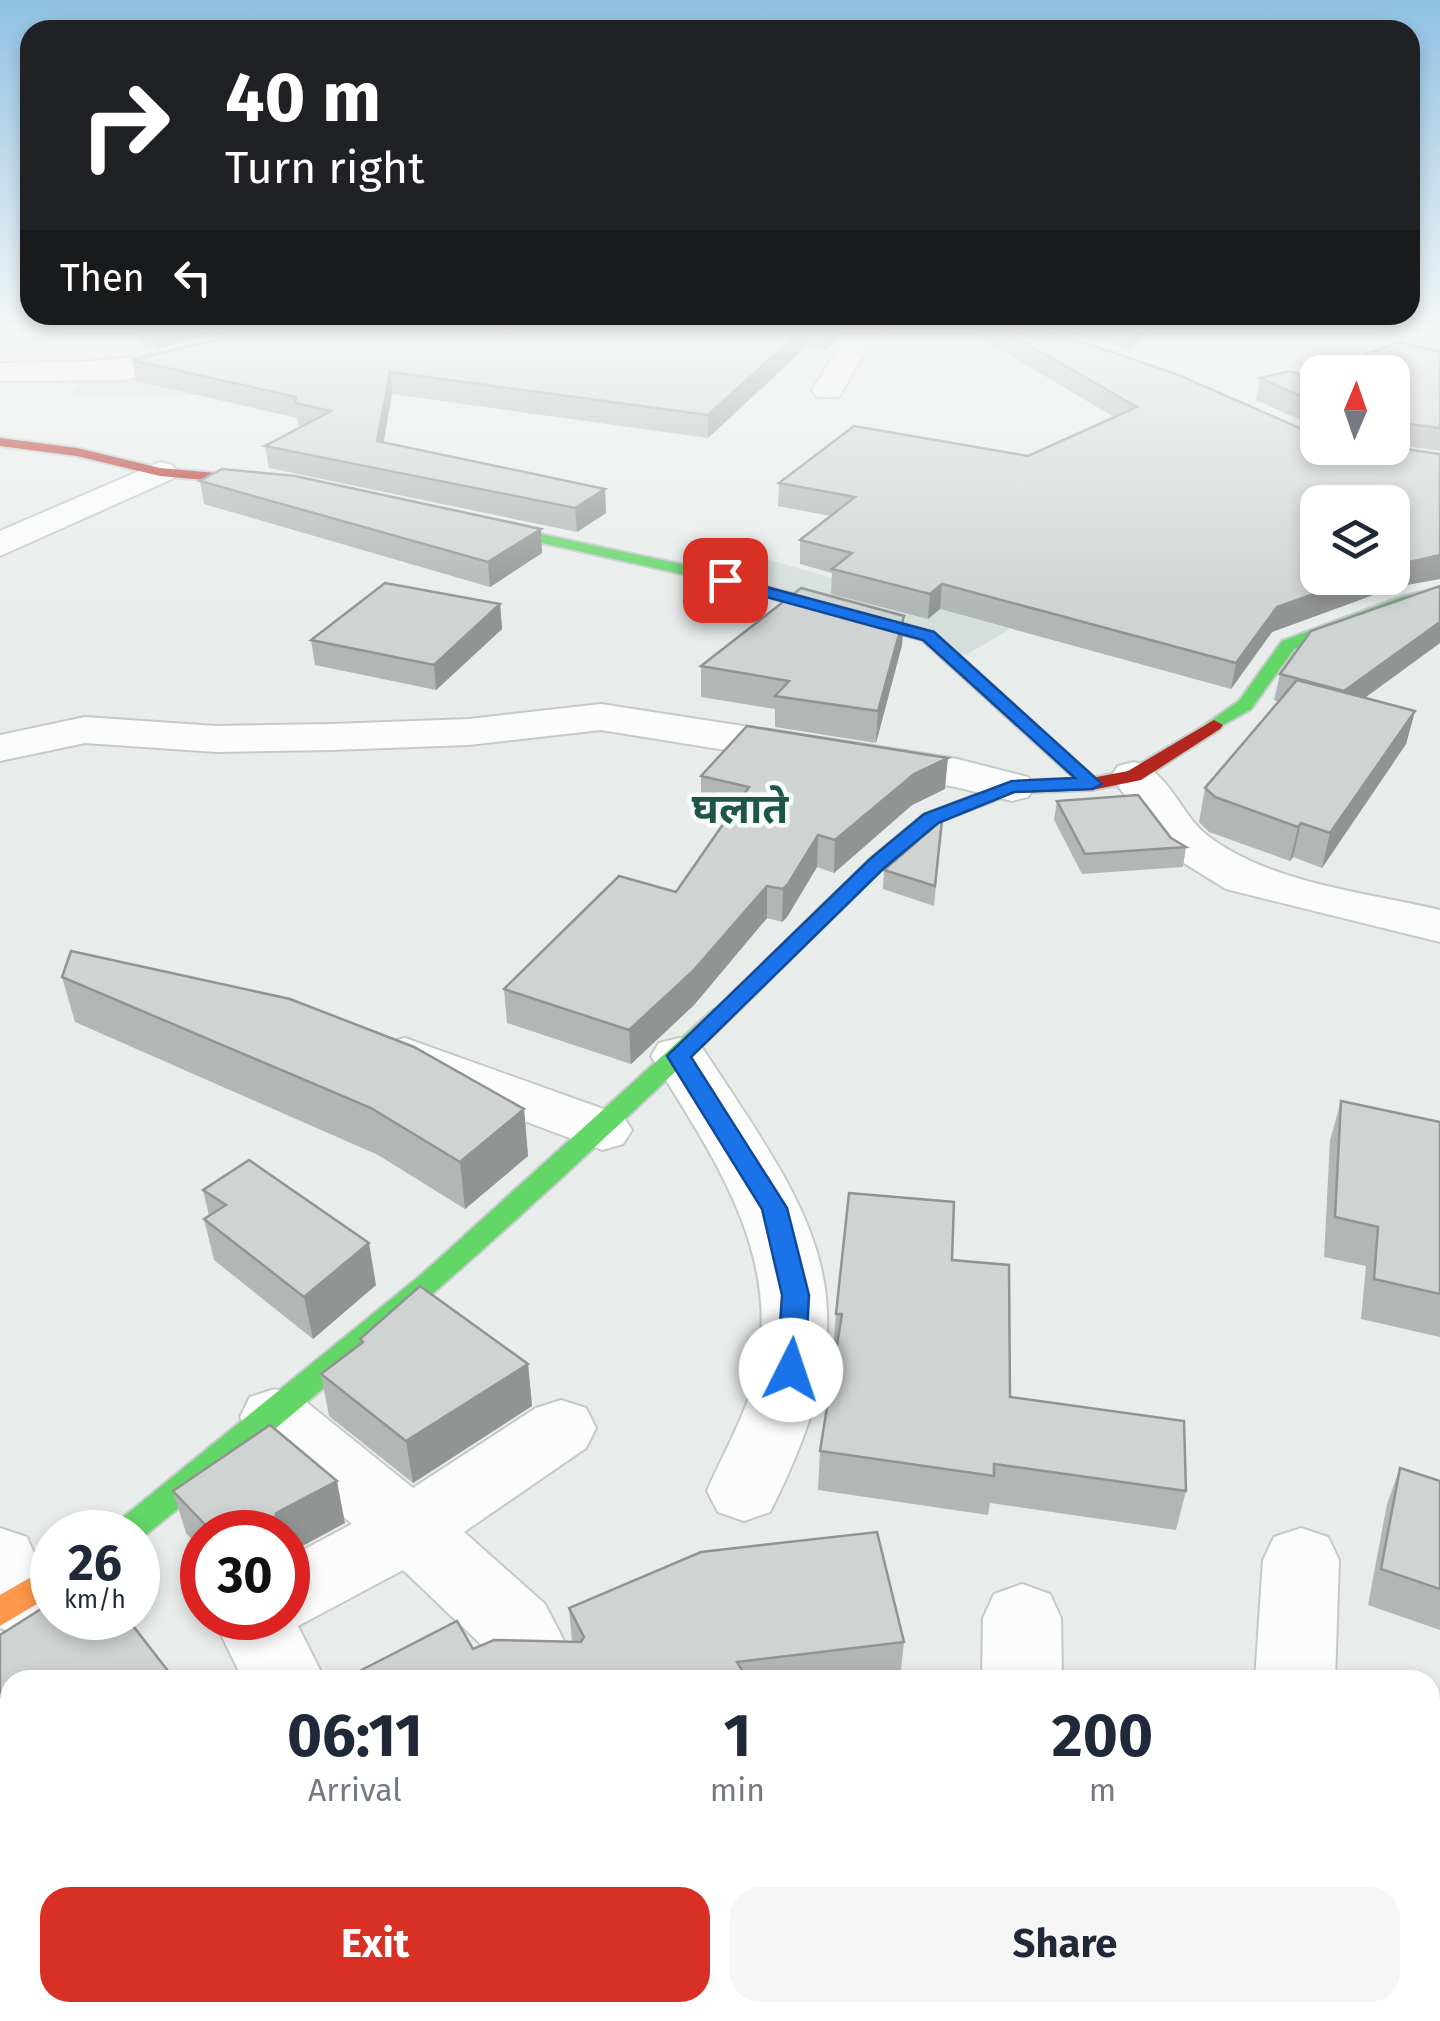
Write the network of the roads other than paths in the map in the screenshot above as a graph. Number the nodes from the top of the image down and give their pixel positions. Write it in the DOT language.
graph roads {
  1 [pos="0,442"];
  2 [pos="160,472"];
  3 [pos="299,485"];
  4 [pos="452,519"];
  5 [pos="0,545"];
  6 [pos="1440,593"];
  7 [pos="0,748"];
  8 [pos="1113,780"];
  9 [pos="1012,787"];
  10 [pos="1440,926"];
  11 [pos="352,1040"];
  12 [pos="679,1056"];
  13 [pos="602,1130"];
  14 [pos="275,1417"];
  15 [pos="561,1428"];
  16 [pos="744,1491"];
  17 [pos="155,1510"];
  18 [pos="410,1529"];
  19 [pos="1300,1560"];
  20 [pos="310,1584"];
  21 [pos="264,1640"];
  22 [pos="280,1670"];
  23 [pos="539,1670"];
  24 [pos="1296,1670"];
  1 -- 2 [label="main road"];
  2 -- 3 [label="main road"];
  2 -- 5 [label="street"];
  4 -- 8 [label="main road"];
  6 -- 8 [label="main road"];
  7 -- 9 [label="street"];
  8 -- 9 [label="main road"];
  8 -- 10 [label="street"];
  9 -- 12 [label="main road"];
  11 -- 13 [label="street"];
  12 -- 13 [label="main road"];
  12 -- 16 [label="street"];
  13 -- 14 [label="main road"];
  14 -- 17 [label="main road"];
  14 -- 18 [label="street"];
  15 -- 18 [label="street"];
  18 -- 20 [label="street"];
  18 -- 23 [label="street"];
  19 -- 24 [label="street"];
  21 -- 22 [label="street"];
}
